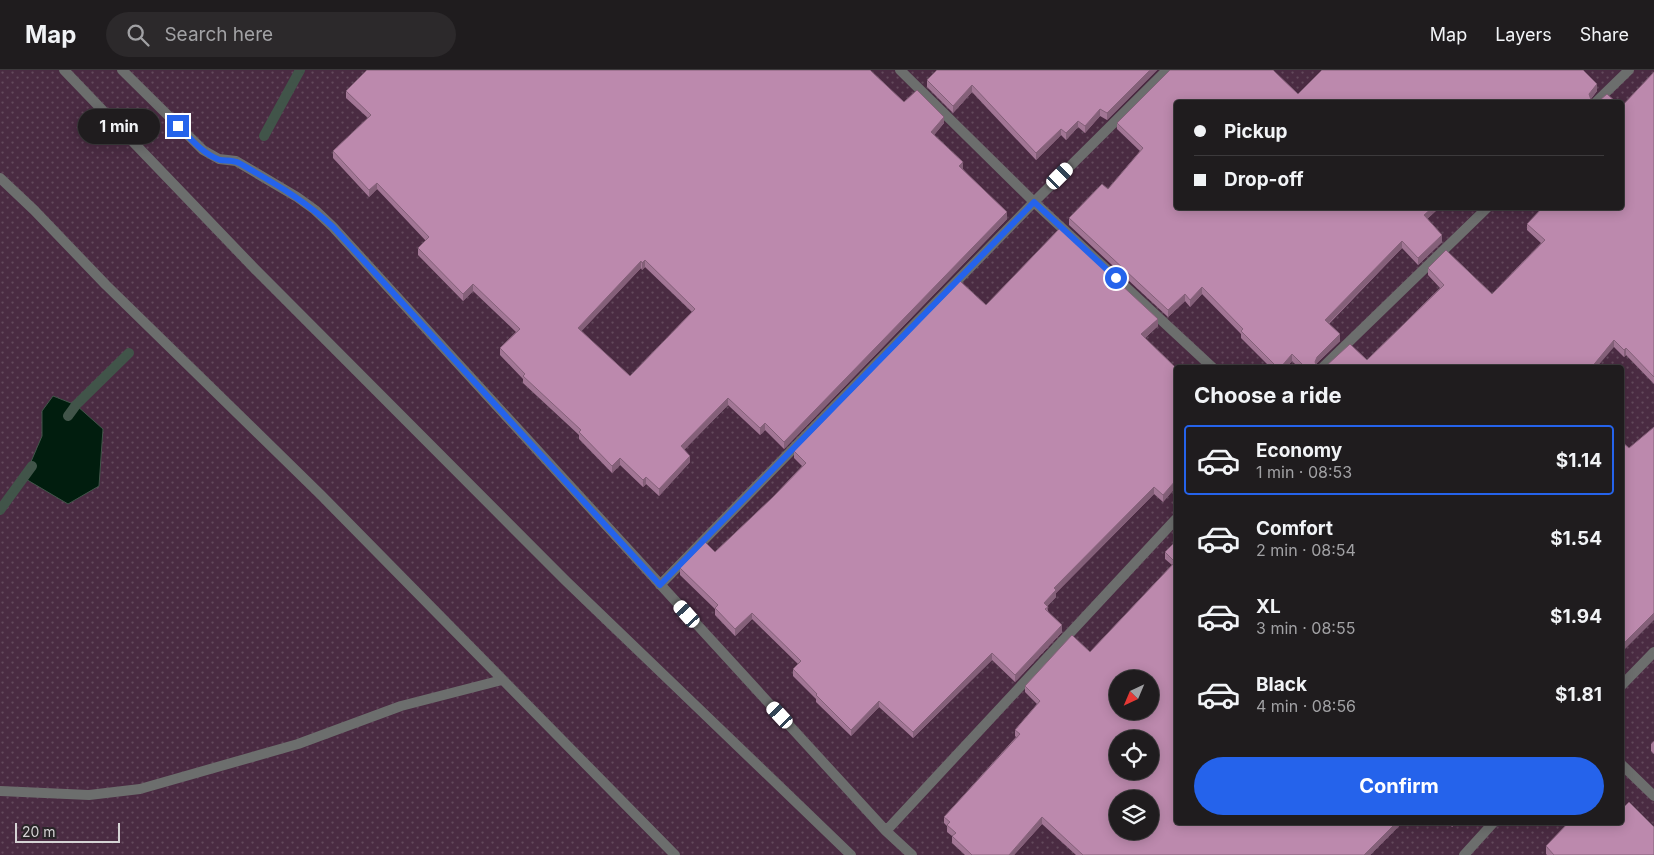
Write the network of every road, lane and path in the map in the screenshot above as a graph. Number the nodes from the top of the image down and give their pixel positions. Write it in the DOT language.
graph roads {
  1 [pos="64,70"];
  2 [pos="122,70"];
  3 [pos="900,70"];
  4 [pos="1166,70"];
  5 [pos="1629,70"];
  6 [pos="1598,100"];
  7 [pos="0,178"];
  8 [pos="1034,202"];
  9 [pos="1485,210"];
  10 [pos="1210,365"];
  11 [pos="1325,365"];
  12 [pos="1174,521"];
  13 [pos="660,585"];
  14 [pos="1654,652"];
  15 [pos="502,680"];
  16 [pos="1624,683"];
  17 [pos="1624,767"];
  18 [pos="0,791"];
  19 [pos="1654,796"];
  20 [pos="1491,825"];
  21 [pos="886,830"];
  22 [pos="675,855"];
  23 [pos="850,855"];
  24 [pos="912,855"];
  25 [pos="1464,855"];
  1 -- 23 [label="street"];
  2 -- 13 [label="street"];
  3 -- 8 [label="street"];
  4 -- 8 [label="street"];
  5 -- 6 [label="street"];
  7 -- 15 [label="street"];
  8 -- 10 [label="street"];
  8 -- 13 [label="street"];
  9 -- 11 [label="street"];
  12 -- 21 [label="street"];
  13 -- 21 [label="street"];
  14 -- 16 [label="street"];
  15 -- 18 [label="street"];
  15 -- 22 [label="street"];
  17 -- 19 [label="street"];
  20 -- 25 [label="street"];
  21 -- 24 [label="street"];
}
